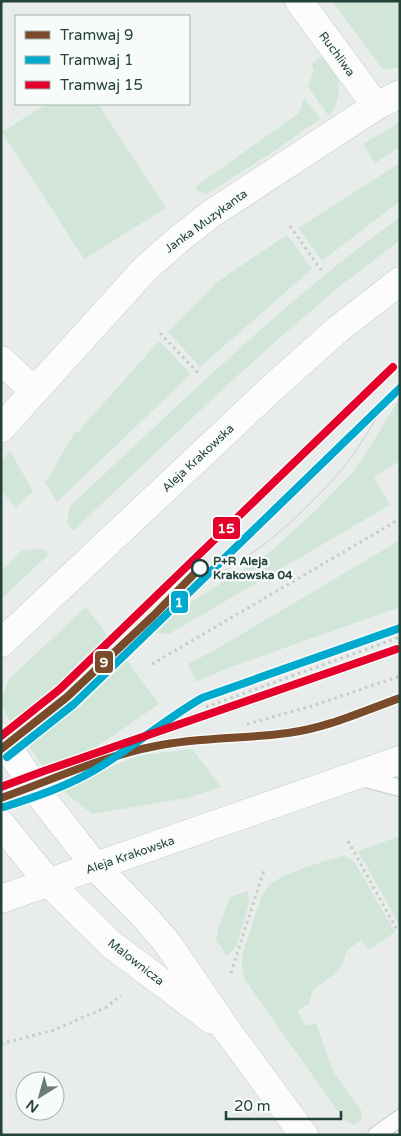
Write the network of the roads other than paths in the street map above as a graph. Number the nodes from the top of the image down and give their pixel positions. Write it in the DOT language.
graph roads {
  1 [pos="299,1"];
  2 [pos="400,94"];
  3 [pos="376,106"];
  4 [pos="400,281"];
  5 [pos="1,360"];
  6 [pos="34,391"];
  7 [pos="1,428"];
  8 [pos="1,643"];
  9 [pos="1,737"];
  10 [pos="400,760"];
  11 [pos="353,776"];
  12 [pos="400,788"];
  13 [pos="1,824"];
  14 [pos="96,867"];
  15 [pos="49,883"];
  16 [pos="1,900"];
  17 [pos="230,1033"];
  18 [pos="398,1124"];
  19 [pos="304,1135"];
  20 [pos="376,1135"];
  1 -- 3 [label="street, Ruchliwa"];
  2 -- 3 [label="street, Janka Muzykanta"];
  3 -- 6 [label="street, Janka Muzykanta"];
  4 -- 8 [label="street, Aleja Krakowska"];
  5 -- 6 [label="street"];
  6 -- 7 [label="street, Janka Muzykanta"];
  9 -- 14 [label="street, Malownicza"];
  10 -- 11 [label="street, Aleja Krakowska"];
  11 -- 12 [label="lane"];
  11 -- 14 [label="street, Aleja Krakowska"];
  13 -- 15 [label="street, Malownicza"];
  14 -- 15 [label="street, Aleja Krakowska"];
  14 -- 17 [label="street, Malownicza"];
  15 -- 16 [label="street, Aleja Krakowska"];
  15 -- 17 [label="street, Malownicza"];
  17 -- 19 [label="street, Malownicza"];
  18 -- 20 [label="lane"];
}
